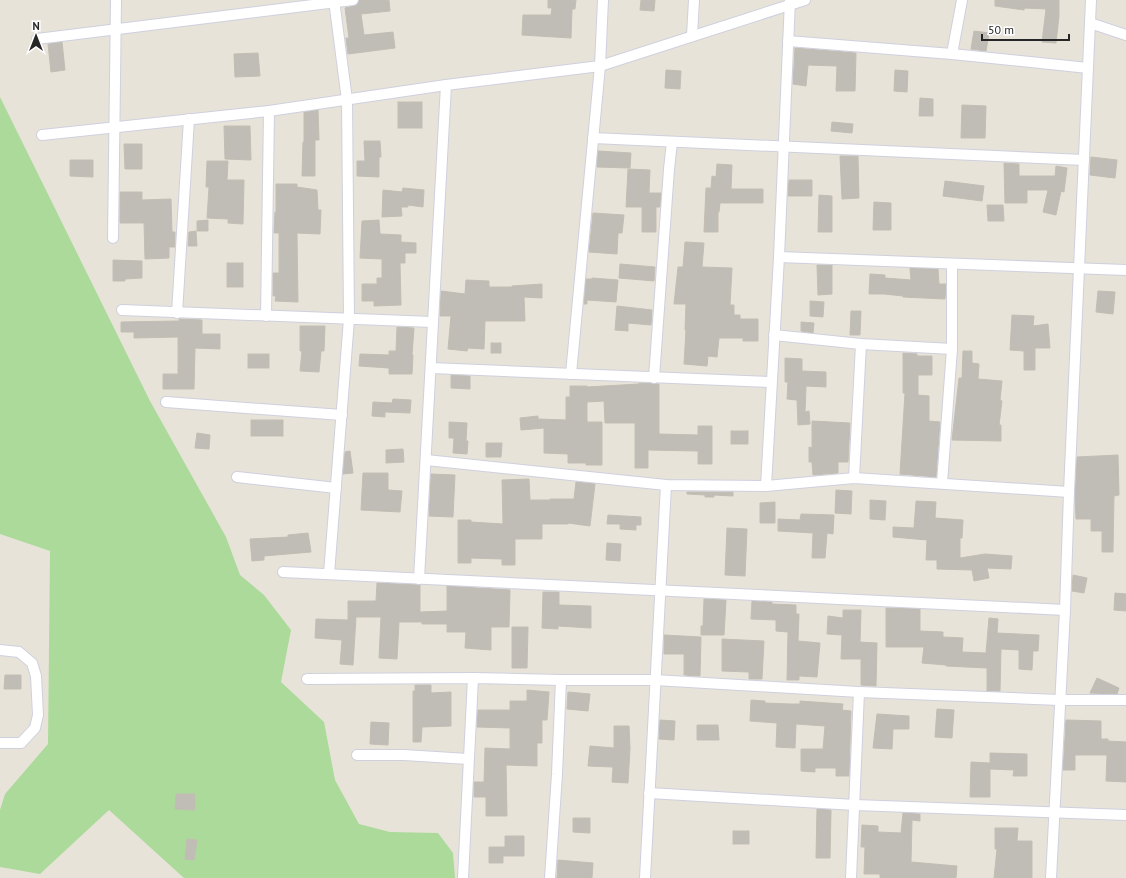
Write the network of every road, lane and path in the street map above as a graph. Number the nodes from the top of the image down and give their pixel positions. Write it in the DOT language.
graph roads {
  1 [pos="116,0"];
  2 [pos="353,0"];
  3 [pos="603,0"];
  4 [pos="694,0"];
  5 [pos="805,0"];
  6 [pos="962,0"];
  7 [pos="1091,0"];
  8 [pos="334,1"];
  9 [pos="790,2"];
  10 [pos="1090,22"];
  11 [pos="115,30"];
  12 [pos="1126,35"];
  13 [pos="692,36"];
  14 [pos="38,39"];
  15 [pos="788,41"];
  16 [pos="952,54"];
  17 [pos="600,66"];
  18 [pos="1088,68"];
  19 [pos="446,85"];
  20 [pos="347,100"];
  21 [pos="269,111"];
  22 [pos="189,119"];
  23 [pos="114,127"];
  24 [pos="42,135"];
  25 [pos="593,138"];
  26 [pos="672,142"];
  27 [pos="783,147"];
  28 [pos="1084,160"];
  29 [pos="113,238"];
  30 [pos="779,257"];
  31 [pos="952,264"];
  32 [pos="1079,268"];
  33 [pos="1126,270"];
  34 [pos="122,310"];
  35 [pos="177,313"];
  36 [pos="266,316"];
  37 [pos="350,319"];
  38 [pos="433,322"];
  39 [pos="774,335"];
  40 [pos="861,344"];
  41 [pos="952,349"];
  42 [pos="431,368"];
  43 [pos="571,374"];
  44 [pos="654,378"];
  45 [pos="771,382"];
  46 [pos="166,402"];
  47 [pos="342,415"];
  48 [pos="426,460"];
  49 [pos="237,477"];
  50 [pos="854,478"];
  51 [pos="942,483"];
  52 [pos="666,485"];
  53 [pos="766,486"];
  54 [pos="336,488"];
  55 [pos="1069,492"];
  56 [pos="283,572"];
  57 [pos="329,574"];
  58 [pos="419,579"];
  59 [pos="660,590"];
  60 [pos="1064,610"];
  61 [pos="0,650"];
  62 [pos="473,678"];
  63 [pos="307,679"];
  64 [pos="561,680"];
  65 [pos="656,680"];
  66 [pos="859,692"];
  67 [pos="1059,700"];
  68 [pos="1126,700"];
  69 [pos="0,743"];
  70 [pos="357,754"];
  71 [pos="468,759"];
  72 [pos="650,793"];
  73 [pos="855,805"];
  74 [pos="1054,811"];
  75 [pos="1126,815"];
  76 [pos="463,878"];
  77 [pos="550,878"];
  78 [pos="645,878"];
  79 [pos="851,878"];
  80 [pos="1051,878"];
  1 -- 11 [label="street"];
  2 -- 8 [label="street"];
  3 -- 17 [label="street"];
  4 -- 13 [label="street"];
  5 -- 9 [label="street"];
  6 -- 16 [label="street"];
  7 -- 10 [label="street"];
  8 -- 11 [label="street"];
  8 -- 20 [label="street"];
  9 -- 13 [label="street"];
  9 -- 15 [label="street"];
  10 -- 12 [label="street"];
  10 -- 18 [label="street"];
  11 -- 14 [label="street"];
  11 -- 23 [label="street"];
  13 -- 17 [label="street"];
  15 -- 16 [label="street"];
  15 -- 27 [label="street"];
  16 -- 18 [label="street"];
  17 -- 19 [label="street"];
  17 -- 25 [label="street"];
  18 -- 28 [label="street"];
  19 -- 20 [label="street"];
  19 -- 38 [label="street"];
  20 -- 21 [label="street"];
  20 -- 37 [label="street"];
  21 -- 22 [label="street"];
  21 -- 36 [label="street"];
  22 -- 23 [label="street"];
  22 -- 35 [label="street"];
  23 -- 24 [label="street"];
  23 -- 29 [label="street"];
  25 -- 26 [label="street"];
  25 -- 43 [label="street"];
  26 -- 27 [label="street"];
  26 -- 44 [label="street"];
  27 -- 28 [label="street"];
  27 -- 30 [label="street"];
  28 -- 32 [label="street"];
  30 -- 31 [label="street"];
  30 -- 39 [label="street"];
  31 -- 32 [label="street"];
  31 -- 41 [label="street"];
  32 -- 33 [label="street"];
  32 -- 55 [label="street"];
  34 -- 35 [label="street"];
  35 -- 36 [label="street"];
  36 -- 37 [label="street"];
  37 -- 38 [label="street"];
  37 -- 47 [label="street"];
  38 -- 42 [label="street"];
  39 -- 40 [label="street"];
  39 -- 45 [label="street"];
  40 -- 41 [label="street"];
  40 -- 50 [label="street"];
  41 -- 51 [label="street"];
  42 -- 43 [label="street"];
  42 -- 48 [label="street"];
  43 -- 44 [label="street"];
  44 -- 45 [label="street"];
  45 -- 53 [label="street"];
  46 -- 47 [label="street"];
  47 -- 54 [label="street"];
  48 -- 52 [label="street"];
  48 -- 58 [label="street"];
  49 -- 54 [label="street"];
  50 -- 51 [label="street"];
  50 -- 53 [label="street"];
  51 -- 55 [label="street"];
  52 -- 53 [label="street"];
  52 -- 59 [label="street"];
  54 -- 57 [label="street"];
  55 -- 60 [label="street"];
  56 -- 57 [label="street"];
  57 -- 58 [label="street"];
  58 -- 59 [label="street"];
  59 -- 60 [label="street"];
  59 -- 65 [label="street"];
  60 -- 67 [label="street"];
  61 -- 69 [label="street"];
  62 -- 63 [label="street"];
  62 -- 64 [label="street"];
  62 -- 71 [label="street"];
  64 -- 65 [label="street"];
  64 -- 77 [label="street"];
  65 -- 66 [label="street"];
  65 -- 72 [label="street"];
  66 -- 67 [label="street"];
  66 -- 73 [label="street"];
  67 -- 68 [label="street"];
  67 -- 74 [label="street"];
  70 -- 71 [label="street"];
  71 -- 76 [label="street"];
  72 -- 73 [label="street"];
  72 -- 78 [label="street"];
  73 -- 74 [label="street"];
  73 -- 79 [label="street"];
  74 -- 75 [label="street"];
  74 -- 80 [label="street"];
}
